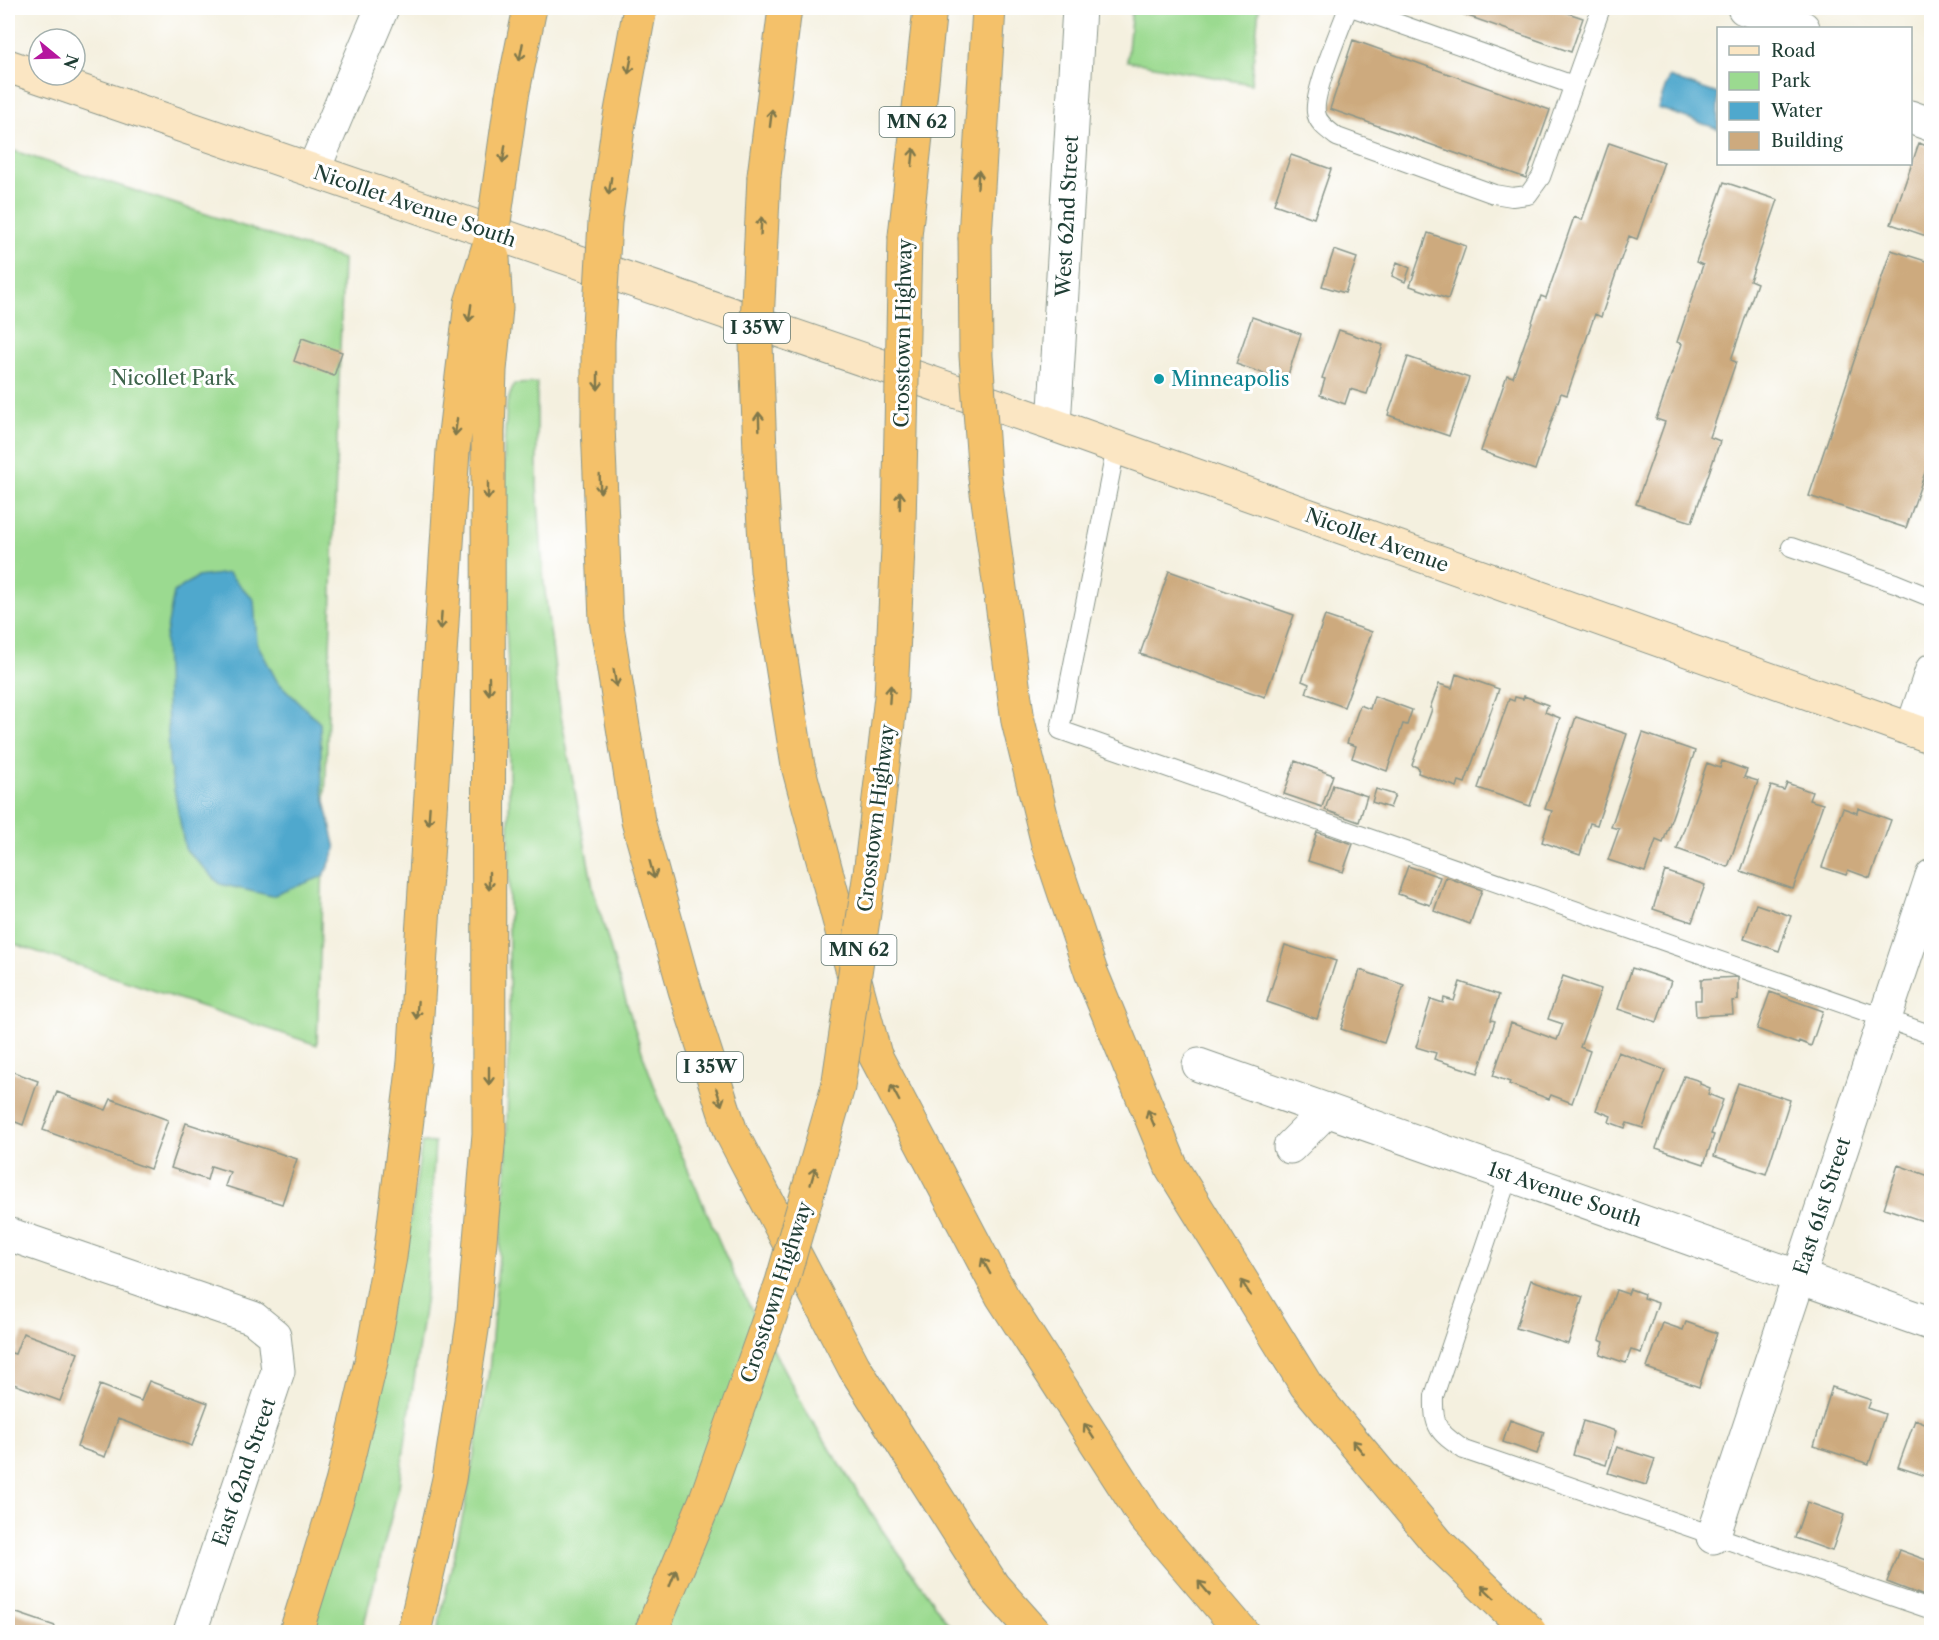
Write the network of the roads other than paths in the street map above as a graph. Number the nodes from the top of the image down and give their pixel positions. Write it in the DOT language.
graph roads {
  1 [pos="382,8"];
  2 [pos="530,8"];
  3 [pos="640,8"];
  4 [pos="785,8"];
  5 [pos="930,8"];
  6 [pos="989,8"];
  7 [pos="1079,8"];
  8 [pos="1348,8"];
  9 [pos="1354,8"];
  10 [pos="1601,8"];
  11 [pos="1744,8"];
  12 [pos="1800,27"];
  13 [pos="8,66"];
  14 [pos="1573,85"];
  15 [pos="1912,117"];
  16 [pos="1932,125"];
  17 [pos="313,171"];
  18 [pos="822,346"];
  19 [pos="476,369"];
  20 [pos="1054,425"];
  21 [pos="1116,447"];
  22 [pos="1791,547"];
  23 [pos="1932,598"];
  24 [pos="1932,670"];
  25 [pos="1922,733"];
  26 [pos="1932,876"];
  27 [pos="1884,1019"];
  28 [pos="1932,1035"];
  29 [pos="1199,1065"];
  30 [pos="1327,1110"];
  31 [pos="1290,1147"];
  32 [pos="1509,1174"];
  33 [pos="8,1234"];
  34 [pos="1798,1277"];
  35 [pos="1932,1324"];
  36 [pos="1713,1537"];
  37 [pos="1932,1610"];
  38 [pos="190,1632"];
  39 [pos="296,1632"];
  40 [pos="414,1632"];
  41 [pos="651,1632"];
  42 [pos="1034,1632"];
  43 [pos="1242,1632"];
  44 [pos="1530,1632"];
  1 -- 17 [label="street"];
  2 -- 19 [label="highway, one-way, bridge"];
  3 -- 42 [label="highway, I 35W, one-way, bridge"];
  43 -- 4 [label="highway, I 35W, one-way, bridge"];
  41 -- 5 [label="highway, Crosstown Highway / MN 62, one-way, bridge"];
  44 -- 6 [label="highway, one-way, bridge"];
  7 -- 20 [label="street, West 62nd Street"];
  8 -- 14 [label="lane"];
  9 -- 14 [label="lane"];
  10 -- 14 [label="lane"];
  11 -- 12 [label="street"];
  13 -- 17 [label="main road, Nicollet Avenue South"];
  15 -- 16 [label="street"];
  17 -- 18 [label="main road, Nicollet Avenue South"];
  18 -- 20 [label="main road, Nicollet Avenue"];
  19 -- 39 [label="highway, one-way"];
  19 -- 40 [label="highway, one-way"];
  20 -- 21 [label="main road, Nicollet Avenue"];
  21 -- 25 [label="main road, Nicollet Avenue"];
  21 -- 27 [label="lane"];
  22 -- 23 [label="lane"];
  24 -- 25 [label="street"];
  26 -- 27 [label="street, East 61st Street"];
  27 -- 28 [label="lane"];
  27 -- 34 [label="street, East 61st Street"];
  29 -- 30 [label="street, 1st Avenue South"];
  30 -- 31 [label="street"];
  30 -- 32 [label="street, 1st Avenue South"];
  32 -- 34 [label="street, 1st Avenue South"];
  32 -- 36 [label="lane"];
  33 -- 38 [label="street, East 62nd Street"];
  34 -- 35 [label="street, 1st Avenue South"];
  34 -- 36 [label="street, East 61st Street"];
  36 -- 37 [label="lane"];
}
